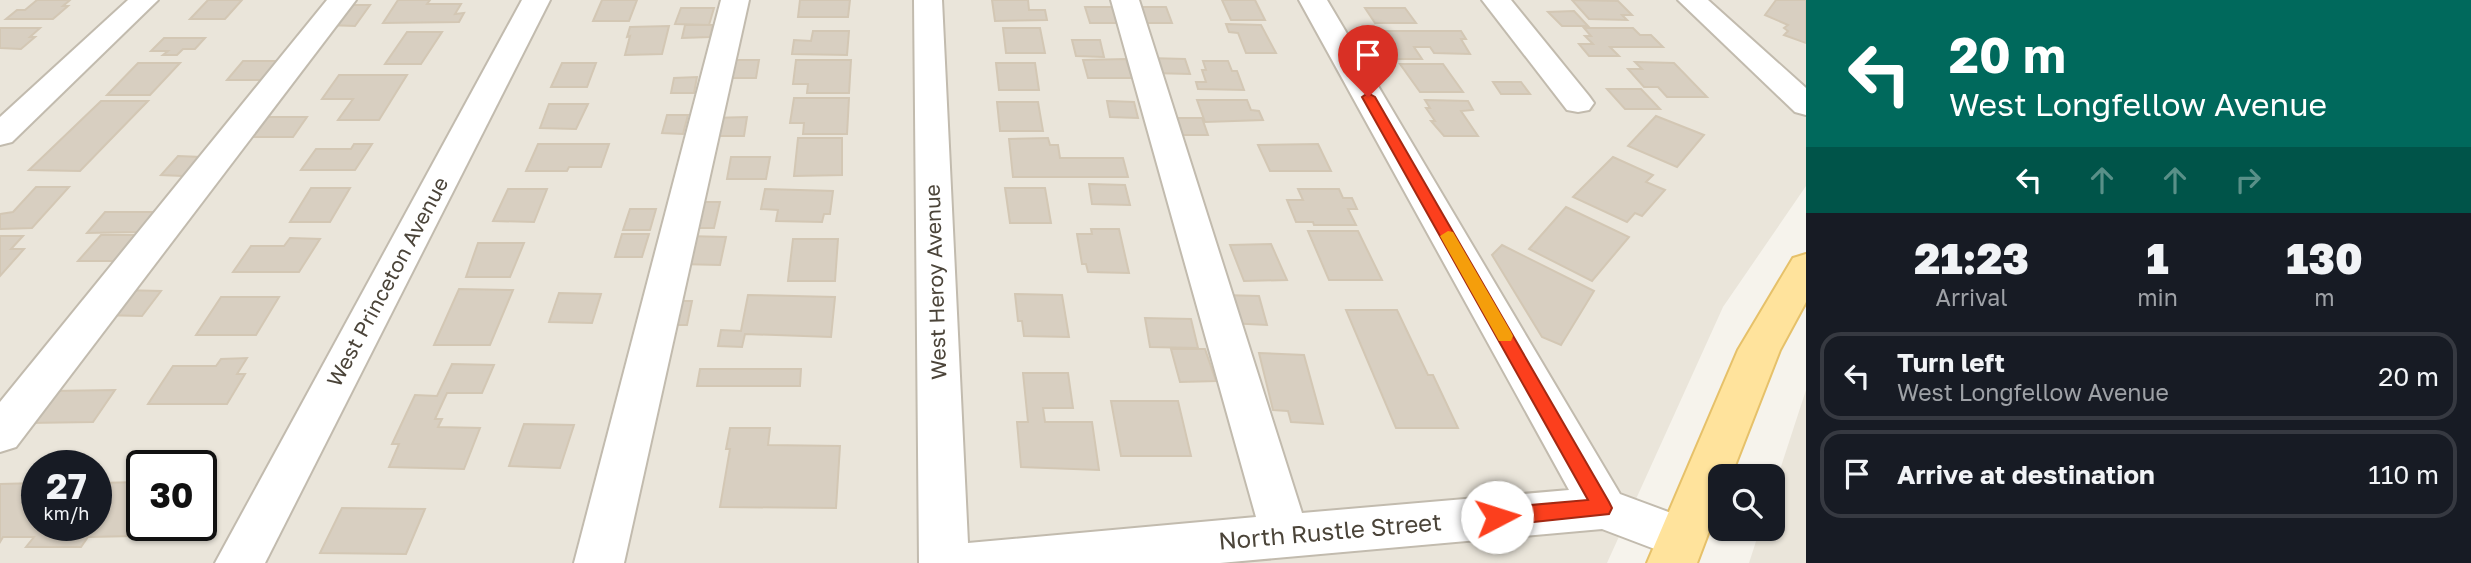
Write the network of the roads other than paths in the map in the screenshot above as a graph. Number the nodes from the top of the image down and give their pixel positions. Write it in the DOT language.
graph roads {
  1 [pos="144,0"];
  2 [pos="342,0"];
  3 [pos="536,0"];
  4 [pos="735,0"];
  5 [pos="928,0"];
  6 [pos="1125,0"];
  7 [pos="1313,0"];
  8 [pos="1496,0"];
  9 [pos="1692,0"];
  10 [pos="1578,103"];
  11 [pos="1806,105"];
  12 [pos="0,135"];
  13 [pos="1806,267"];
  14 [pos="0,434"];
  15 [pos="1602,508"];
  16 [pos="1285,536"];
  17 [pos="1676,550"];
  18 [pos="240,563"];
  19 [pos="599,563"];
  20 [pos="944,563"];
  21 [pos="973,563"];
  1 -- 12 [label="street"];
  2 -- 14 [label="street"];
  3 -- 18 [label="street, West Princeton Avenue"];
  4 -- 19 [label="street"];
  5 -- 20 [label="street, West Heroy Avenue"];
  6 -- 16 [label="street"];
  7 -- 15 [label="street"];
  8 -- 10 [label="street"];
  9 -- 11 [label="street"];
  13 -- 17 [label="main road"];
  15 -- 16 [label="street, North Rustle Street"];
  15 -- 17 [label="street, North Rustle Street"];
  16 -- 21 [label="street, North Rustle Street"];
}
